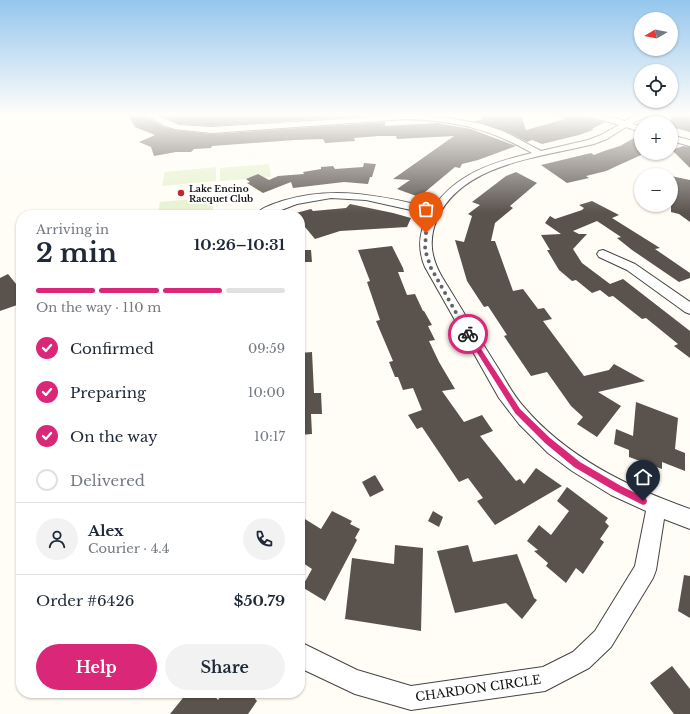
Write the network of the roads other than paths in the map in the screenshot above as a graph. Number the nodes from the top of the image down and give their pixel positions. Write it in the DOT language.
graph roads {
  1 [pos="529,147"];
  2 [pos="569,147"];
  3 [pos="540,154"];
  4 [pos="272,210"];
  5 [pos="436,212"];
  6 [pos="603,254"];
  7 [pos="690,309"];
  8 [pos="656,507"];
  9 [pos="690,519"];
  10 [pos="305,657"];
  1 -- 3 [label="street"];
  2 -- 3 [label="street"];
  3 -- 5 [label="street"];
  4 -- 5 [label="street"];
  5 -- 8 [label="street"];
  6 -- 7 [label="street"];
  8 -- 9 [label="street"];
  8 -- 10 [label="street, CHARDON CIRCLE"];
}
